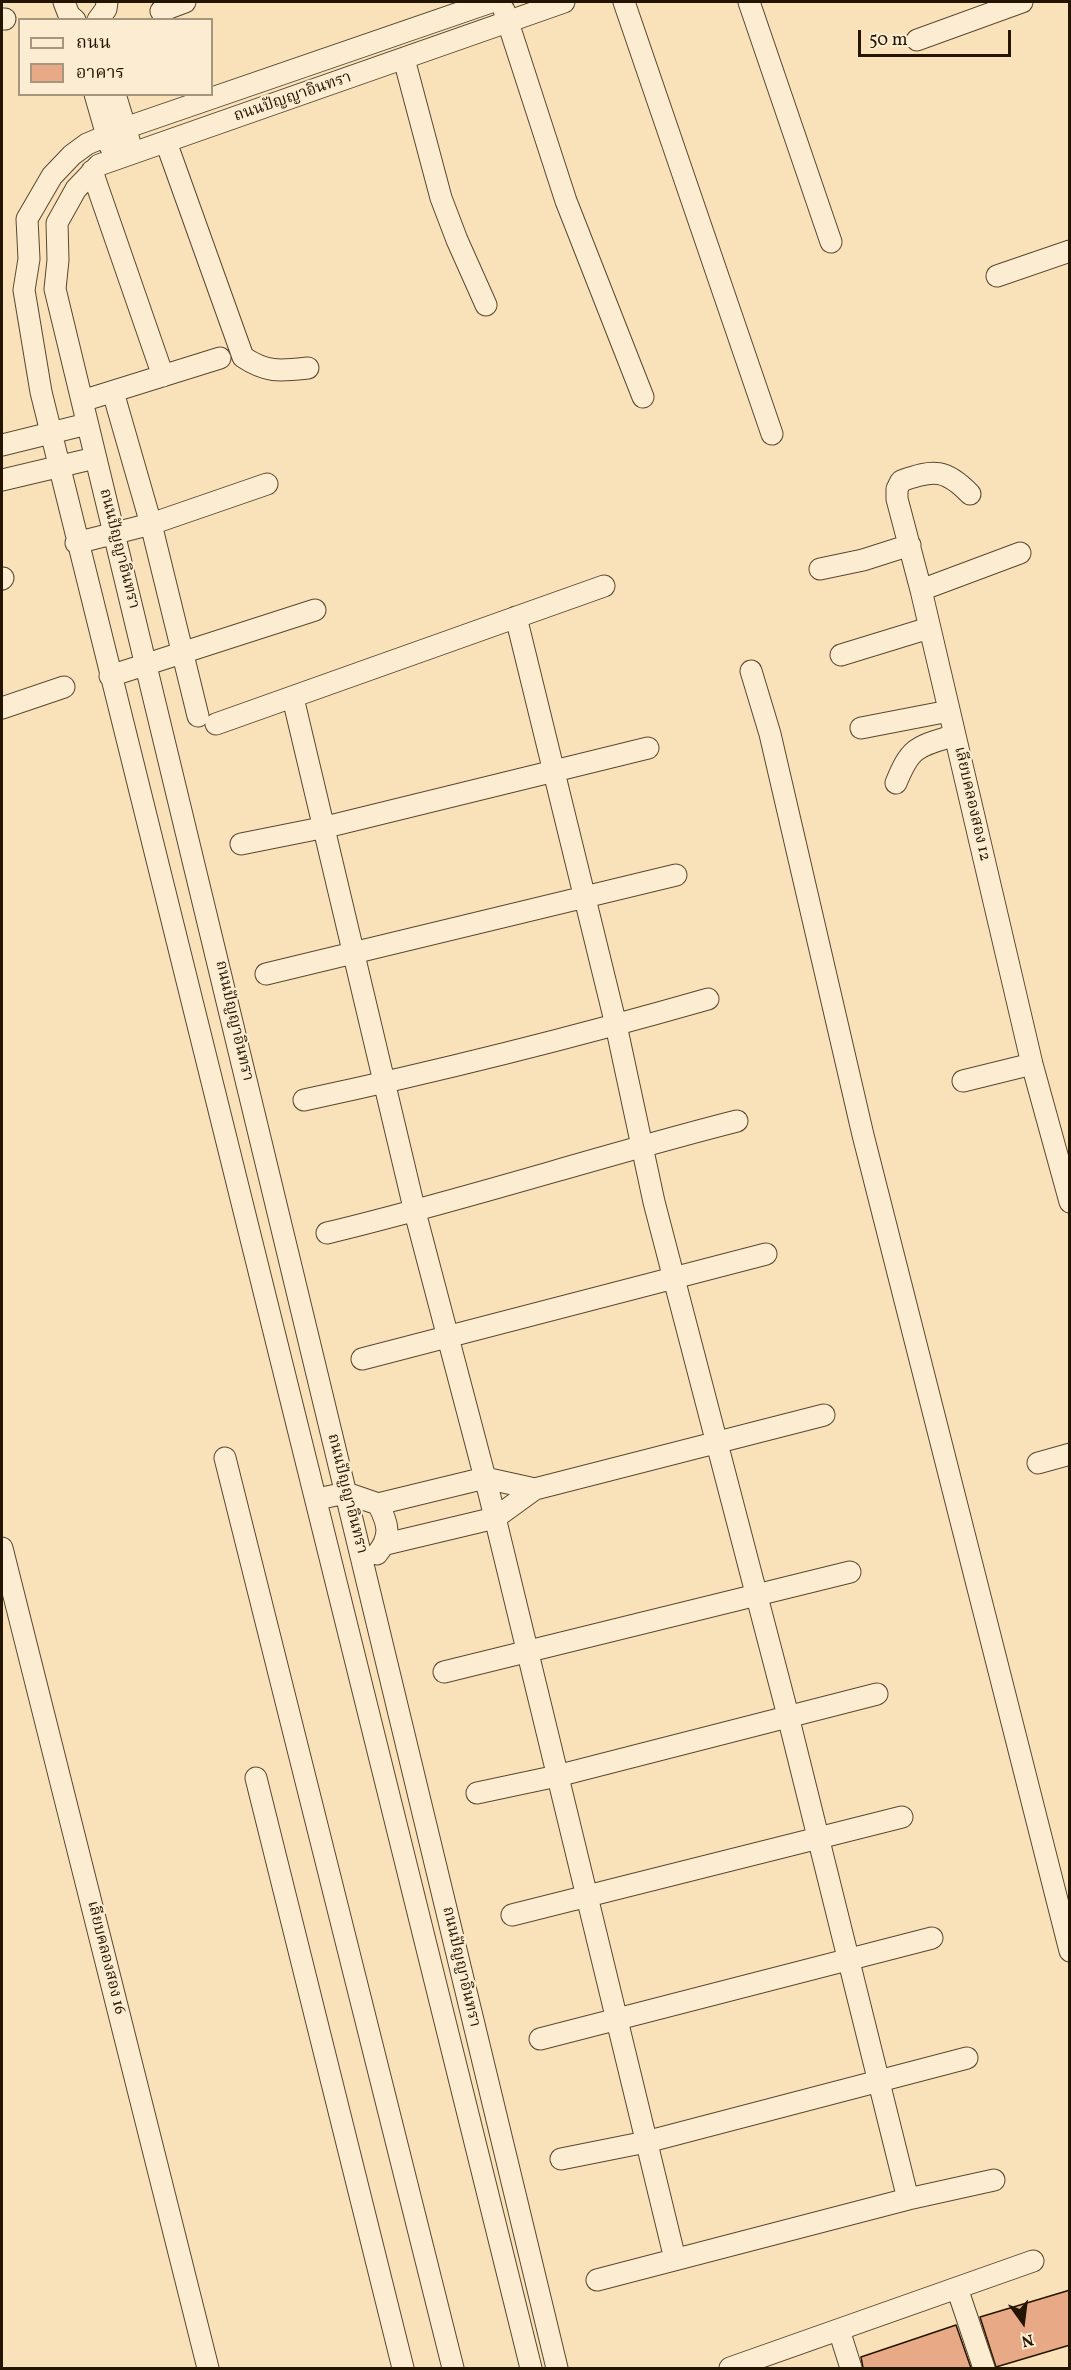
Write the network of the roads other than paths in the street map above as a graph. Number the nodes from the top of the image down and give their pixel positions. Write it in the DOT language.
graph roads {
  1 [pos="64,2"];
  2 [pos="107,2"];
  3 [pos="185,2"];
  4 [pos="491,2"];
  5 [pos="500,2"];
  6 [pos="564,2"];
  7 [pos="624,2"];
  8 [pos="749,2"];
  9 [pos="1022,2"];
  10 [pos="162,11"];
  11 [pos="73,18"];
  12 [pos="100,18"];
  13 [pos="509,22"];
  14 [pos="917,40"];
  15 [pos="404,59"];
  16 [pos="96,96"];
  17 [pos="115,96"];
  18 [pos="115,131"];
  19 [pos="166,142"];
  20 [pos="123,155"];
  21 [pos="92,171"];
  22 [pos="831,242"];
  23 [pos="1070,251"];
  24 [pos="997,276"];
  25 [pos="486,305"];
  26 [pos="220,358"];
  27 [pos="308,368"];
  28 [pos="163,376"];
  29 [pos="113,392"];
  30 [pos="643,397"];
  31 [pos="82,401"];
  32 [pos="87,424"];
  33 [pos="50,433"];
  34 [pos="772,434"];
  35 [pos="2,445"];
  36 [pos="95,458"];
  37 [pos="58,466"];
  38 [pos="2,480"];
  39 [pos="267,484"];
  40 [pos="970,494"];
  41 [pos="151,524"];
  42 [pos="115,534"];
  43 [pos="76,543"];
  44 [pos="910,545"];
  45 [pos="1020,553"];
  46 [pos="820,569"];
  47 [pos="604,586"];
  48 [pos="921,590"];
  49 [pos="315,610"];
  50 [pos="516,617"];
  51 [pos="929,628"];
  52 [pos="182,655"];
  53 [pos="841,655"];
  54 [pos="148,666"];
  55 [pos="751,671"];
  56 [pos="110,676"];
  57 [pos="64,687"];
  58 [pos="293,698"];
  59 [pos="2,708"];
  60 [pos="949,711"];
  61 [pos="861,728"];
  62 [pos="955,735"];
  63 [pos="648,748"];
  64 [pos="554,771"];
  65 [pos="896,783"];
  66 [pos="326,827"];
  67 [pos="241,844"];
  68 [pos="676,875"];
  69 [pos="584,897"];
  70 [pos="355,952"];
  71 [pos="266,974"];
  72 [pos="708,999"];
  73 [pos="616,1025"];
  74 [pos="1032,1064"];
  75 [pos="963,1081"];
  76 [pos="386,1083"];
  77 [pos="304,1100"];
  78 [pos="737,1121"];
  79 [pos="642,1145"];
  80 [pos="1070,1202"];
  81 [pos="415,1212"];
  82 [pos="327,1233"];
  83 [pos="766,1254"];
  84 [pos="675,1278"];
  85 [pos="448,1337"];
  86 [pos="362,1359"];
  87 [pos="824,1415"];
  88 [pos="718,1441"];
  89 [pos="1070,1454"];
  90 [pos="225,1458"];
  91 [pos="1038,1463"];
  92 [pos="485,1478"];
  93 [pos="535,1489"];
  94 [pos="346,1493"];
  95 [pos="317,1499"];
  96 [pos="378,1504"];
  97 [pos="495,1518"];
  98 [pos="386,1544"];
  99 [pos="2,1548"];
  100 [pos="365,1570"];
  101 [pos="850,1572"];
  102 [pos="335,1577"];
  103 [pos="758,1596"];
  104 [pos="528,1652"];
  105 [pos="444,1672"];
  106 [pos="877,1694"];
  107 [pos="788,1716"];
  108 [pos="557,1776"];
  109 [pos="256,1778"];
  110 [pos="477,1793"];
  111 [pos="902,1817"];
  112 [pos="819,1838"];
  113 [pos="587,1897"];
  114 [pos="512,1915"];
  115 [pos="932,1938"];
  116 [pos="1070,1951"];
  117 [pos="849,1961"];
  118 [pos="617,2020"];
  119 [pos="540,2039"];
  120 [pos="967,2058"];
  121 [pos="879,2080"];
  122 [pos="646,2142"];
  123 [pos="561,2159"];
  124 [pos="994,2180"];
  125 [pos="908,2199"];
  126 [pos="675,2259"];
  127 [pos="1033,2261"];
  128 [pos="597,2280"];
  129 [pos="957,2288"];
  130 [pos="839,2330"];
  131 [pos="208,2368"];
  132 [pos="403,2368"];
  133 [pos="453,2368"];
  134 [pos="531,2368"];
  135 [pos="557,2368"];
  136 [pos="730,2368"];
  137 [pos="851,2368"];
  138 [pos="984,2368"];
  1 -- 11 [label="street"];
  2 -- 12 [label="street"];
  3 -- 10 [label="street"];
  4 -- 18 [label="street, ถนนปัญญาอินทรา"];
  5 -- 13 [label="street"];
  6 -- 13 [label="street, ถนนปัญญาอินทรา"];
  7 -- 34 [label="street"];
  8 -- 22 [label="street"];
  9 -- 14 [label="street"];
  13 -- 15 [label="street, ถนนปัญญาอินทรา"];
  13 -- 30 [label="street"];
  15 -- 19 [label="street, ถนนปัญญาอินทรา"];
  15 -- 25 [label="street"];
  16 -- 18 [label="street"];
  17 -- 18 [label="street"];
  18 -- 20 [label="street"];
  18 -- 33 [label="street, ถนนปัญญาอินทรา"];
  19 -- 20 [label="street, ถนนปัญญาอินทรา"];
  19 -- 27 [label="street"];
  20 -- 21 [label="street, ถนนปัญญาอินทรา"];
  21 -- 28 [label="street"];
  21 -- 31 [label="street, ถนนปัญญาอินทรา"];
  23 -- 24 [label="street"];
  26 -- 28 [label="street"];
  28 -- 29 [label="street"];
  29 -- 31 [label="street"];
  29 -- 41 [label="street"];
  31 -- 32 [label="street, ถนนปัญญาอินทรา"];
  32 -- 33 [label="street"];
  32 -- 36 [label="street, ถนนปัญญาอินทรา"];
  33 -- 35 [label="street"];
  33 -- 37 [label="street, ถนนปัญญาอินทรา"];
  36 -- 37 [label="street"];
  36 -- 42 [label="street, ถนนปัญญาอินทรา"];
  37 -- 38 [label="street"];
  37 -- 43 [label="street, ถนนปัญญาอินทรา"];
  39 -- 41 [label="street"];
  40 -- 44 [label="street, เลียบคลองสอง 12"];
  41 -- 42 [label="street"];
  41 -- 52 [label="street"];
  42 -- 43 [label="street"];
  42 -- 54 [label="street, ถนนปัญญาอินทรา"];
  43 -- 56 [label="street, ถนนปัญญาอินทรา"];
  44 -- 46 [label="street"];
  44 -- 48 [label="street, เลียบคลองสอง 12"];
  45 -- 48 [label="street"];
  47 -- 50 [label="street"];
  48 -- 51 [label="street, เลียบคลองสอง 12"];
  49 -- 52 [label="street"];
  50 -- 58 [label="street"];
  50 -- 64 [label="street"];
  51 -- 53 [label="street"];
  51 -- 60 [label="street, เลียบคลองสอง 12"];
  52 -- 54 [label="street"];
  52 -- 58 [label="street"];
  54 -- 56 [label="street"];
  54 -- 94 [label="street, ถนนปัญญาอินทรา"];
  55 -- 116 [label="street"];
  56 -- 95 [label="street, ถนนปัญญาอินทรา"];
  57 -- 59 [label="street"];
  58 -- 66 [label="street"];
  60 -- 61 [label="street"];
  60 -- 62 [label="street, เลียบคลองสอง 12"];
  62 -- 65 [label="street"];
  62 -- 74 [label="street, เลียบคลองสอง 12"];
  63 -- 64 [label="street"];
  64 -- 66 [label="street"];
  64 -- 69 [label="street"];
  66 -- 67 [label="street"];
  66 -- 70 [label="street"];
  68 -- 69 [label="street"];
  69 -- 70 [label="street"];
  69 -- 73 [label="street"];
  70 -- 71 [label="street"];
  70 -- 76 [label="street"];
  72 -- 73 [label="street"];
  73 -- 76 [label="street"];
  73 -- 79 [label="street"];
  74 -- 75 [label="street"];
  74 -- 80 [label="street, เลียบคลองสอง 12"];
  76 -- 77 [label="street"];
  76 -- 81 [label="street"];
  78 -- 79 [label="street"];
  79 -- 81 [label="street"];
  79 -- 84 [label="street"];
  81 -- 82 [label="street"];
  81 -- 85 [label="street"];
  83 -- 84 [label="street"];
  84 -- 85 [label="street"];
  84 -- 88 [label="street"];
  85 -- 86 [label="street"];
  85 -- 92 [label="street"];
  87 -- 88 [label="street"];
  88 -- 93 [label="street"];
  88 -- 103 [label="street"];
  89 -- 91 [label="street"];
  90 -- 133 [label="street"];
  92 -- 93 [label="street"];
  92 -- 96 [label="street"];
  92 -- 97 [label="street"];
  93 -- 97 [label="street"];
  94 -- 95 [label="street"];
  94 -- 96 [label="street"];
  94 -- 100 [label="street, ถนนปัญญาอินทรา"];
  95 -- 102 [label="street, ถนนปัญญาอินทรา"];
  96 -- 98 [label="street"];
  97 -- 98 [label="street"];
  97 -- 104 [label="street"];
  98 -- 100 [label="street"];
  99 -- 131 [label="street, เลียบคลองสอง 16"];
  100 -- 102 [label="street"];
  100 -- 135 [label="street, ถนนปัญญาอินทรา"];
  101 -- 103 [label="street"];
  102 -- 134 [label="street, ถนนปัญญาอินทรา"];
  103 -- 104 [label="street"];
  103 -- 107 [label="street"];
  104 -- 105 [label="street"];
  104 -- 108 [label="street"];
  106 -- 107 [label="street"];
  107 -- 108 [label="street"];
  107 -- 112 [label="street"];
  108 -- 110 [label="street"];
  108 -- 113 [label="street"];
  109 -- 132 [label="street"];
  111 -- 112 [label="street"];
  112 -- 113 [label="street"];
  112 -- 117 [label="street"];
  113 -- 114 [label="street"];
  113 -- 118 [label="street"];
  115 -- 117 [label="street"];
  117 -- 118 [label="street"];
  117 -- 121 [label="street"];
  118 -- 119 [label="street"];
  118 -- 122 [label="street"];
  120 -- 121 [label="street"];
  121 -- 122 [label="street"];
  121 -- 125 [label="street"];
  122 -- 123 [label="street"];
  122 -- 126 [label="street"];
  124 -- 125 [label="street"];
  125 -- 126 [label="street"];
  126 -- 128 [label="street"];
  127 -- 129 [label="street"];
  129 -- 130 [label="street"];
  129 -- 138 [label="street"];
  130 -- 136 [label="street"];
  130 -- 137 [label="street"];
}
